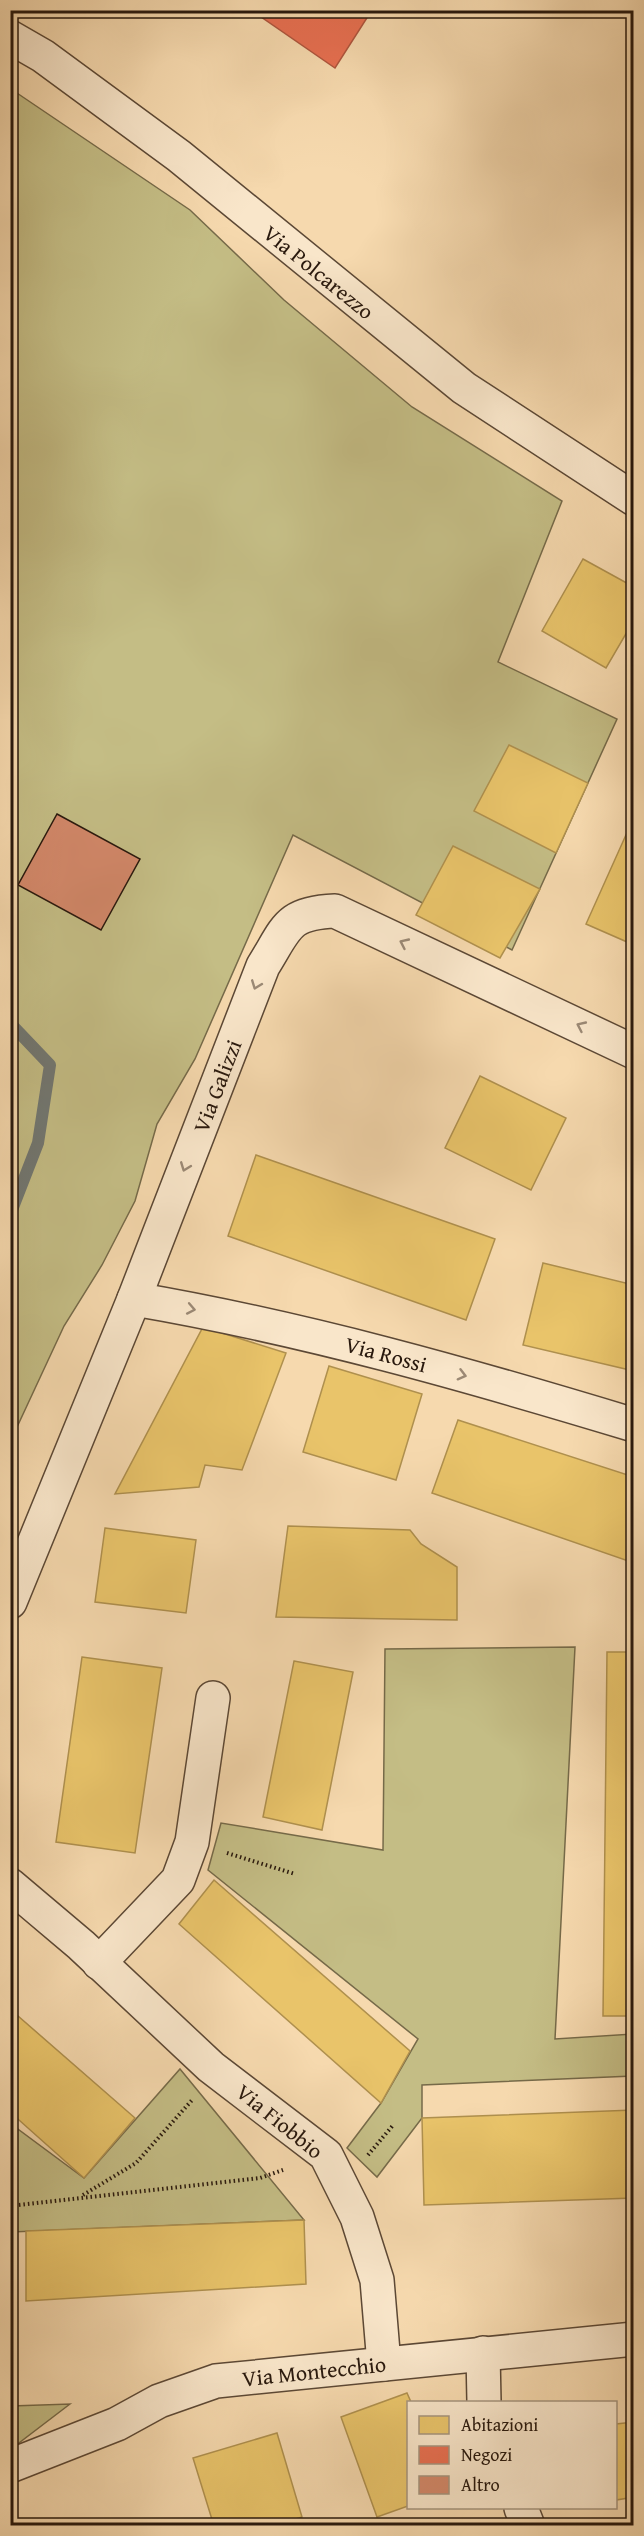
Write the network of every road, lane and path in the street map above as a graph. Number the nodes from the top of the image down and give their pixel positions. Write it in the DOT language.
graph roads {
  1 [pos="10,37"];
  2 [pos="633,499"];
  3 [pos="633,1052"];
  4 [pos="134,1299"];
  5 [pos="633,1425"];
  6 [pos="10,1602"];
  7 [pos="213,1698"];
  8 [pos="192,1842"];
  9 [pos="295,1874"];
  10 [pos="10,1885"];
  11 [pos="99,1963"];
  12 [pos="211,2067"];
  13 [pos="326,2154"];
  14 [pos="80,2197"];
  15 [pos="10,2206"];
  16 [pos="633,2339"];
  17 [pos="483,2353"];
  18 [pos="384,2364"];
  19 [pos="484,2401"];
  20 [pos="10,2466"];
  21 [pos="521,2509"];
  22 [pos="528,2526"];
  1 -- 2 [label="street, Via Polcarezzo"];
  3 -- 4 [label="street, Via Galizzi, one-way"];
  4 -- 5 [label="street, Via Rossi, one-way"];
  4 -- 6 [label="street, Via Galizzi"];
  7 -- 8 [label="street"];
  8 -- 9 [label="path"];
  8 -- 11 [label="street"];
  10 -- 11 [label="street, Via Fiobbio"];
  11 -- 12 [label="street, Via Fiobbio"];
  12 -- 13 [label="street, Via Fiobbio"];
  12 -- 14 [label="path"];
  13 -- 14 [label="path"];
  13 -- 18 [label="street, Via Fiobbio"];
  14 -- 15 [label="path"];
  16 -- 17 [label="street, Via Montecchio"];
  17 -- 18 [label="street, Via Montecchio"];
  17 -- 19 [label="street"];
  18 -- 20 [label="street, Via Montecchio"];
  21 -- 22 [label="street"];
}
